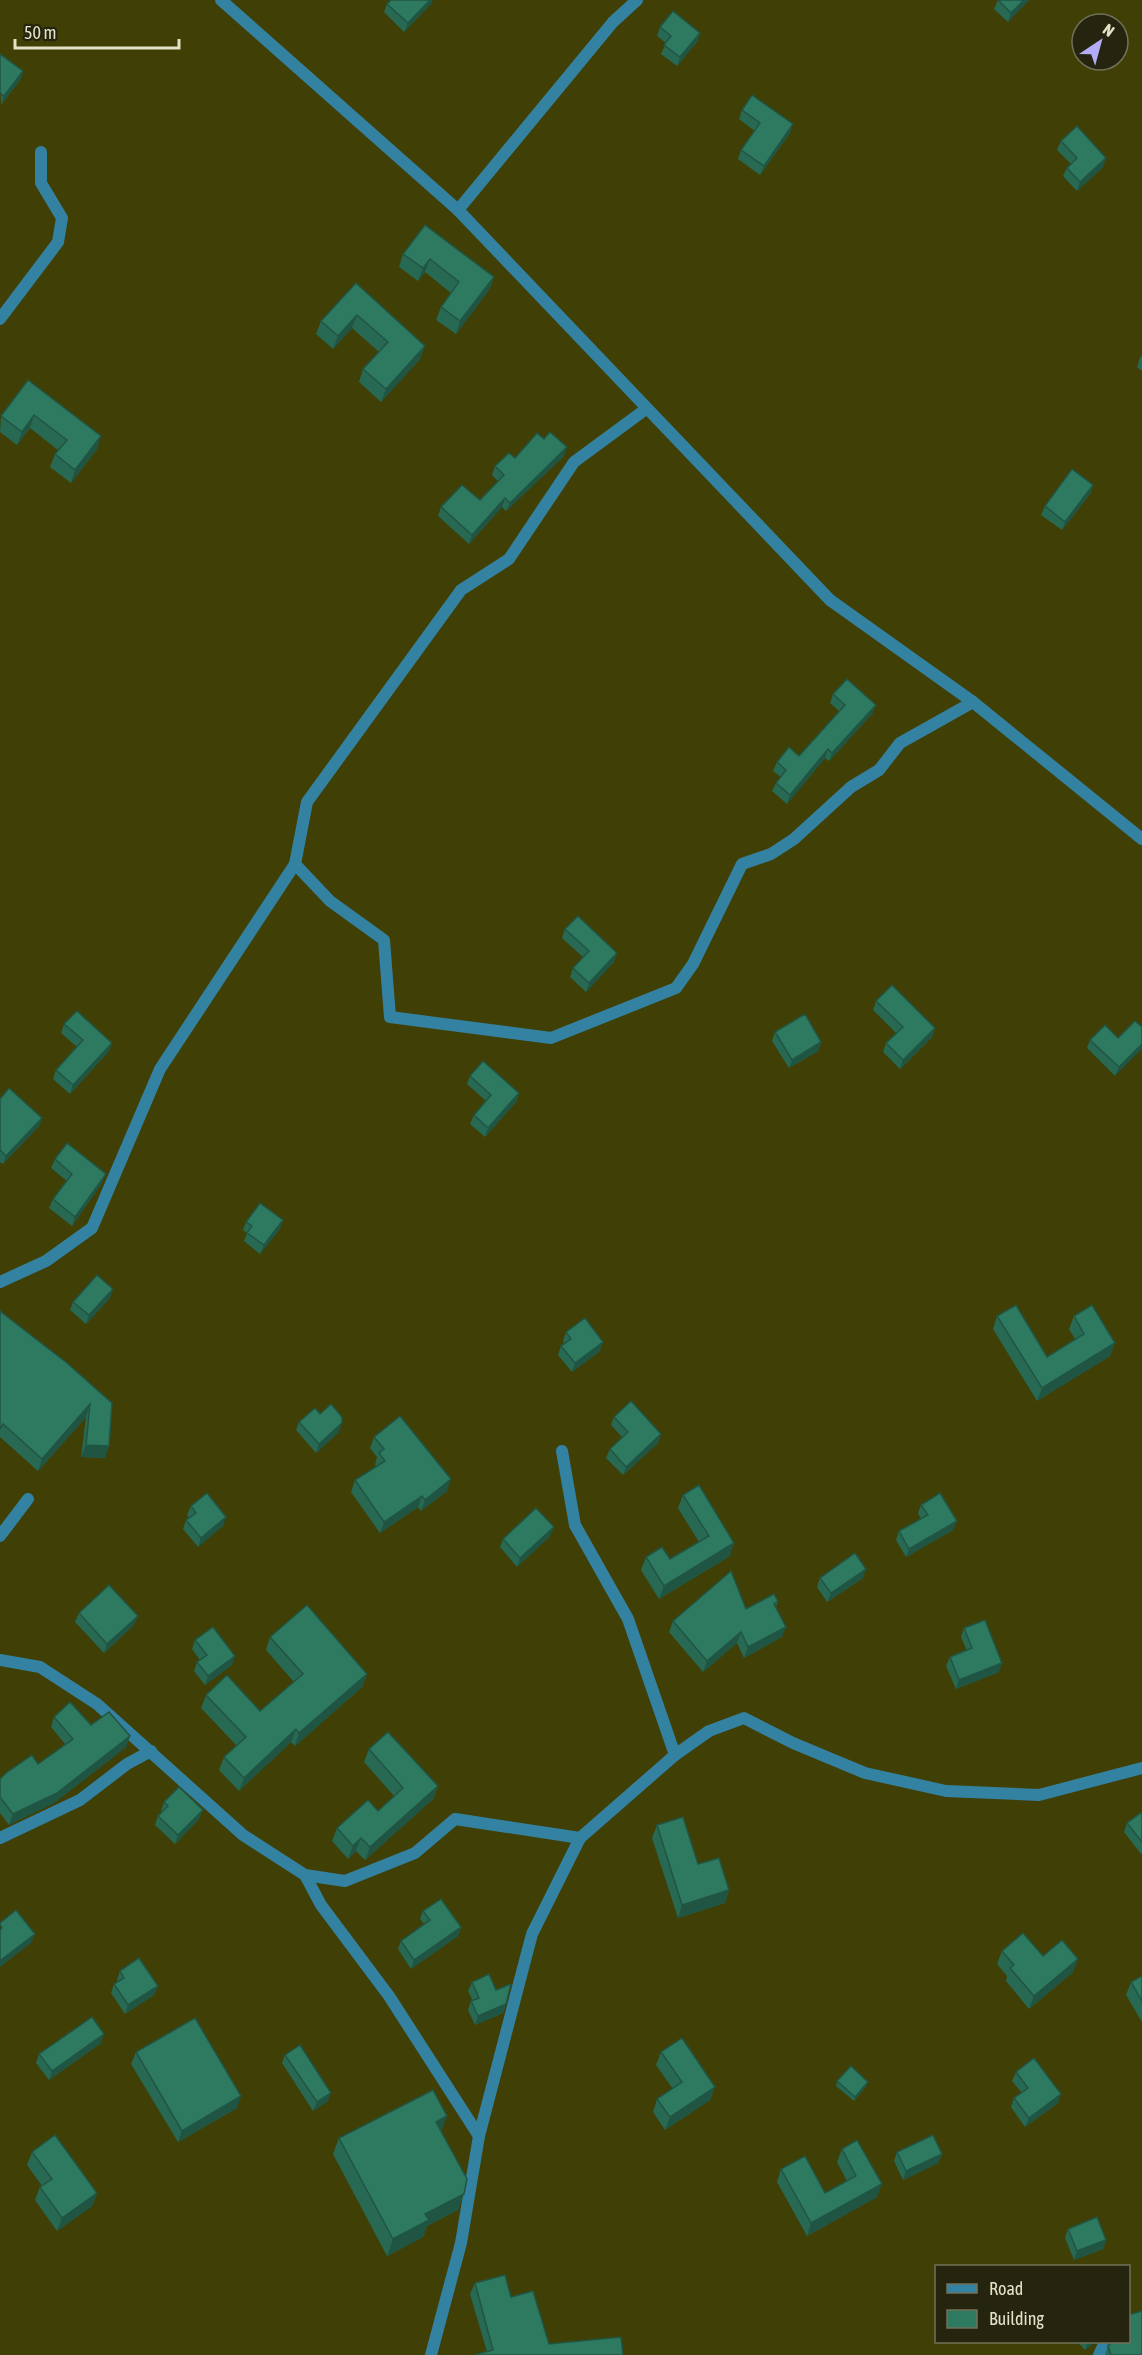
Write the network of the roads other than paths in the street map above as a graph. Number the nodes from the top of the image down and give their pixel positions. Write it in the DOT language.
graph roads {
  1 [pos="221,0"];
  2 [pos="637,0"];
  3 [pos="41,152"];
  4 [pos="458,210"];
  5 [pos="0,320"];
  6 [pos="646,409"];
  7 [pos="973,702"];
  8 [pos="1142,839"];
  9 [pos="295,864"];
  10 [pos="0,1282"];
  11 [pos="562,1451"];
  12 [pos="28,1499"];
  13 [pos="0,1536"];
  14 [pos="0,1660"];
  15 [pos="151,1751"];
  16 [pos="675,1755"];
  17 [pos="1142,1768"];
  18 [pos="0,1838"];
  19 [pos="579,1838"];
  20 [pos="305,1875"];
  21 [pos="479,2136"];
  22 [pos="431,2355"];
  1 -- 4 [label="street"];
  2 -- 4 [label="street"];
  3 -- 5 [label="street"];
  4 -- 6 [label="street"];
  6 -- 7 [label="street"];
  6 -- 9 [label="street"];
  7 -- 8 [label="street"];
  7 -- 9 [label="street"];
  9 -- 10 [label="street"];
  11 -- 16 [label="street"];
  12 -- 13 [label="street"];
  14 -- 15 [label="street"];
  15 -- 18 [label="street"];
  15 -- 20 [label="street"];
  16 -- 17 [label="street"];
  16 -- 19 [label="street"];
  19 -- 20 [label="street"];
  19 -- 21 [label="street"];
  20 -- 21 [label="street"];
  21 -- 22 [label="street"];
}
